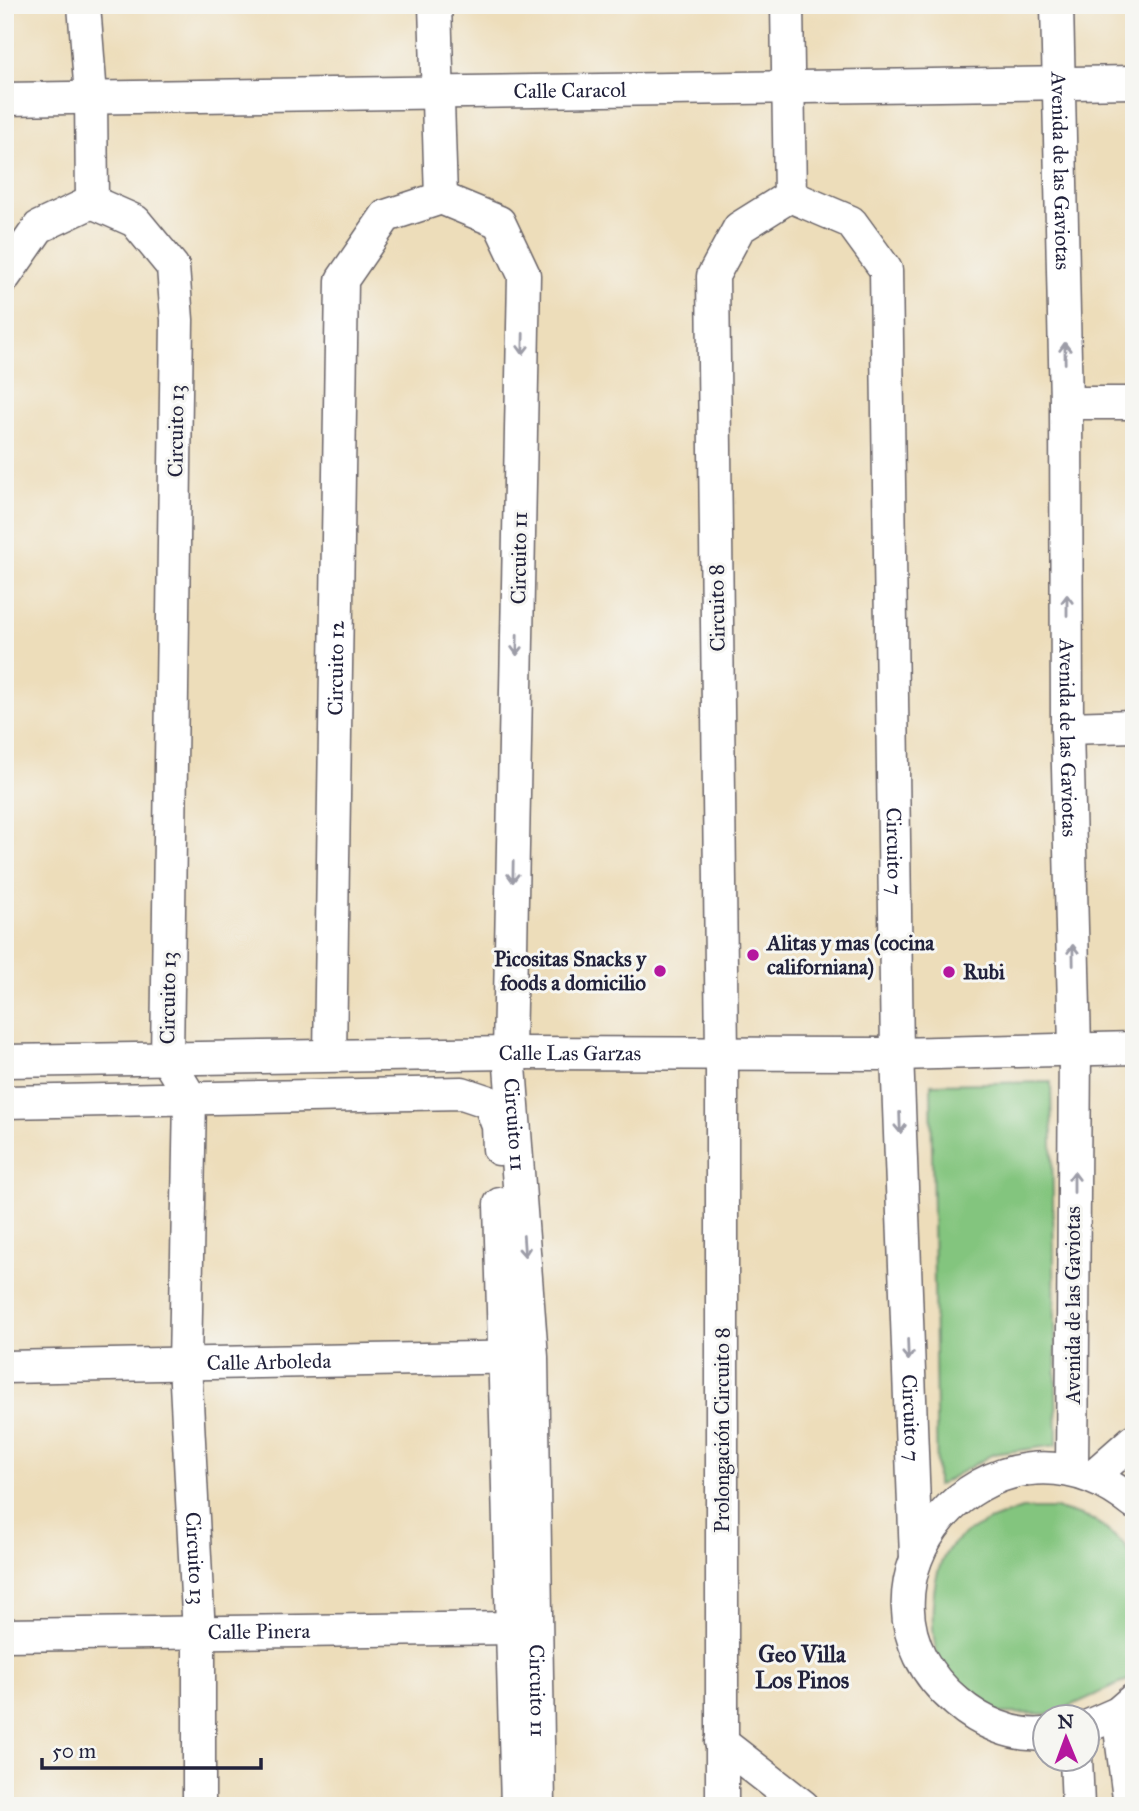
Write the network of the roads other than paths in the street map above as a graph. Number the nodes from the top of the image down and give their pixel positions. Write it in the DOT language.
graph roads {
  1 [pos="84,5"];
  2 [pos="435,5"];
  3 [pos="787,5"];
  4 [pos="1058,5"];
  5 [pos="1134,82"];
  6 [pos="1058,85"];
  7 [pos="791,88"];
  8 [pos="436,95"];
  9 [pos="91,96"];
  10 [pos="5,99"];
  11 [pos="790,196"];
  12 [pos="441,198"];
  13 [pos="92,202"];
  14 [pos="5,276"];
  15 [pos="1066,403"];
  16 [pos="1134,403"];
  17 [pos="1134,726"];
  18 [pos="1067,728"];
  19 [pos="1075,1048"];
  20 [pos="1134,1048"];
  21 [pos="509,1054"];
  22 [pos="897,1054"];
  23 [pos="330,1055"];
  24 [pos="722,1055"];
  25 [pos="167,1059"];
  26 [pos="5,1061"];
  27 [pos="190,1097"];
  28 [pos="5,1102"];
  29 [pos="518,1357"];
  30 [pos="185,1364"];
  31 [pos="5,1367"];
  32 [pos="1134,1440"];
  33 [pos="1082,1474"];
  34 [pos="1134,1503"];
  35 [pos="916,1558"];
  36 [pos="512,1628"];
  37 [pos="199,1634"];
  38 [pos="5,1636"];
  39 [pos="525,1676"];
  40 [pos="1126,1706"];
  41 [pos="1100,1720"];
  42 [pos="1030,1732"];
  43 [pos="721,1742"];
  44 [pos="1077,1772"];
  45 [pos="1131,1779"];
  46 [pos="199,1806"];
  47 [pos="517,1806"];
  48 [pos="539,1806"];
  49 [pos="722,1806"];
  50 [pos="803,1806"];
  51 [pos="1078,1806"];
  52 [pos="1130,1806"];
  1 -- 9 [label="street"];
  2 -- 8 [label="street"];
  3 -- 7 [label="street"];
  4 -- 6 [label="street, Avenida de las Gaviotas"];
  5 -- 6 [label="street, Calle Caracol"];
  6 -- 7 [label="street, Calle Caracol"];
  15 -- 6 [label="street, Avenida de las Gaviotas, one-way"];
  7 -- 8 [label="street, Calle Caracol"];
  7 -- 11 [label="street"];
  8 -- 9 [label="street, Calle Caracol"];
  8 -- 12 [label="street"];
  9 -- 10 [label="street, Calle Caracol"];
  9 -- 13 [label="street"];
  11 -- 22 [label="street, Circuito 7"];
  11 -- 24 [label="street, Circuito 8"];
  12 -- 21 [label="street, Circuito 11, one-way"];
  12 -- 23 [label="street, Circuito 12"];
  13 -- 14 [label="street"];
  13 -- 25 [label="street, Circuito 13"];
  15 -- 16 [label="street"];
  18 -- 15 [label="street, Avenida de las Gaviotas, one-way"];
  17 -- 18 [label="street"];
  19 -- 18 [label="street, Avenida de las Gaviotas, one-way"];
  19 -- 20 [label="street, Calle Las Garzas"];
  19 -- 22 [label="street, Calle Las Garzas"];
  33 -- 19 [label="street, Avenida de las Gaviotas, one-way"];
  21 -- 23 [label="street, Calle Las Garzas"];
  21 -- 24 [label="street, Calle Las Garzas"];
  21 -- 29 [label="street, Circuito 11, one-way"];
  22 -- 24 [label="street, Calle Las Garzas"];
  22 -- 35 [label="street, Circuito 7, one-way"];
  23 -- 25 [label="street, Calle Las Garzas"];
  24 -- 43 [label="street, Prolongación Circuito 8"];
  25 -- 26 [label="street, Calle Las Garzas"];
  25 -- 27 [label="street, Circuito 13"];
  27 -- 28 [label="street"];
  27 -- 29 [label="street"];
  27 -- 30 [label="street, Circuito 13"];
  29 -- 30 [label="street, Calle Arboleda"];
  29 -- 36 [label="street"];
  29 -- 39 [label="street, Circuito 11"];
  30 -- 31 [label="street, Calle Arboleda"];
  30 -- 37 [label="street, Circuito 13"];
  32 -- 33 [label="street"];
  33 -- 34 [label="street"];
  33 -- 35 [label="street"];
  35 -- 42 [label="street"];
  36 -- 37 [label="street, Calle Pinera"];
  36 -- 39 [label="street"];
  37 -- 38 [label="street, Calle Pinera"];
  37 -- 46 [label="street, Circuito 13"];
  39 -- 47 [label="street"];
  39 -- 48 [label="street, Circuito 11"];
  40 -- 41 [label="street"];
  40 -- 45 [label="street"];
  43 -- 49 [label="street, Prolongación Circuito 8"];
  43 -- 50 [label="street"];
  44 -- 51 [label="street"];
  45 -- 52 [label="street"];
}
